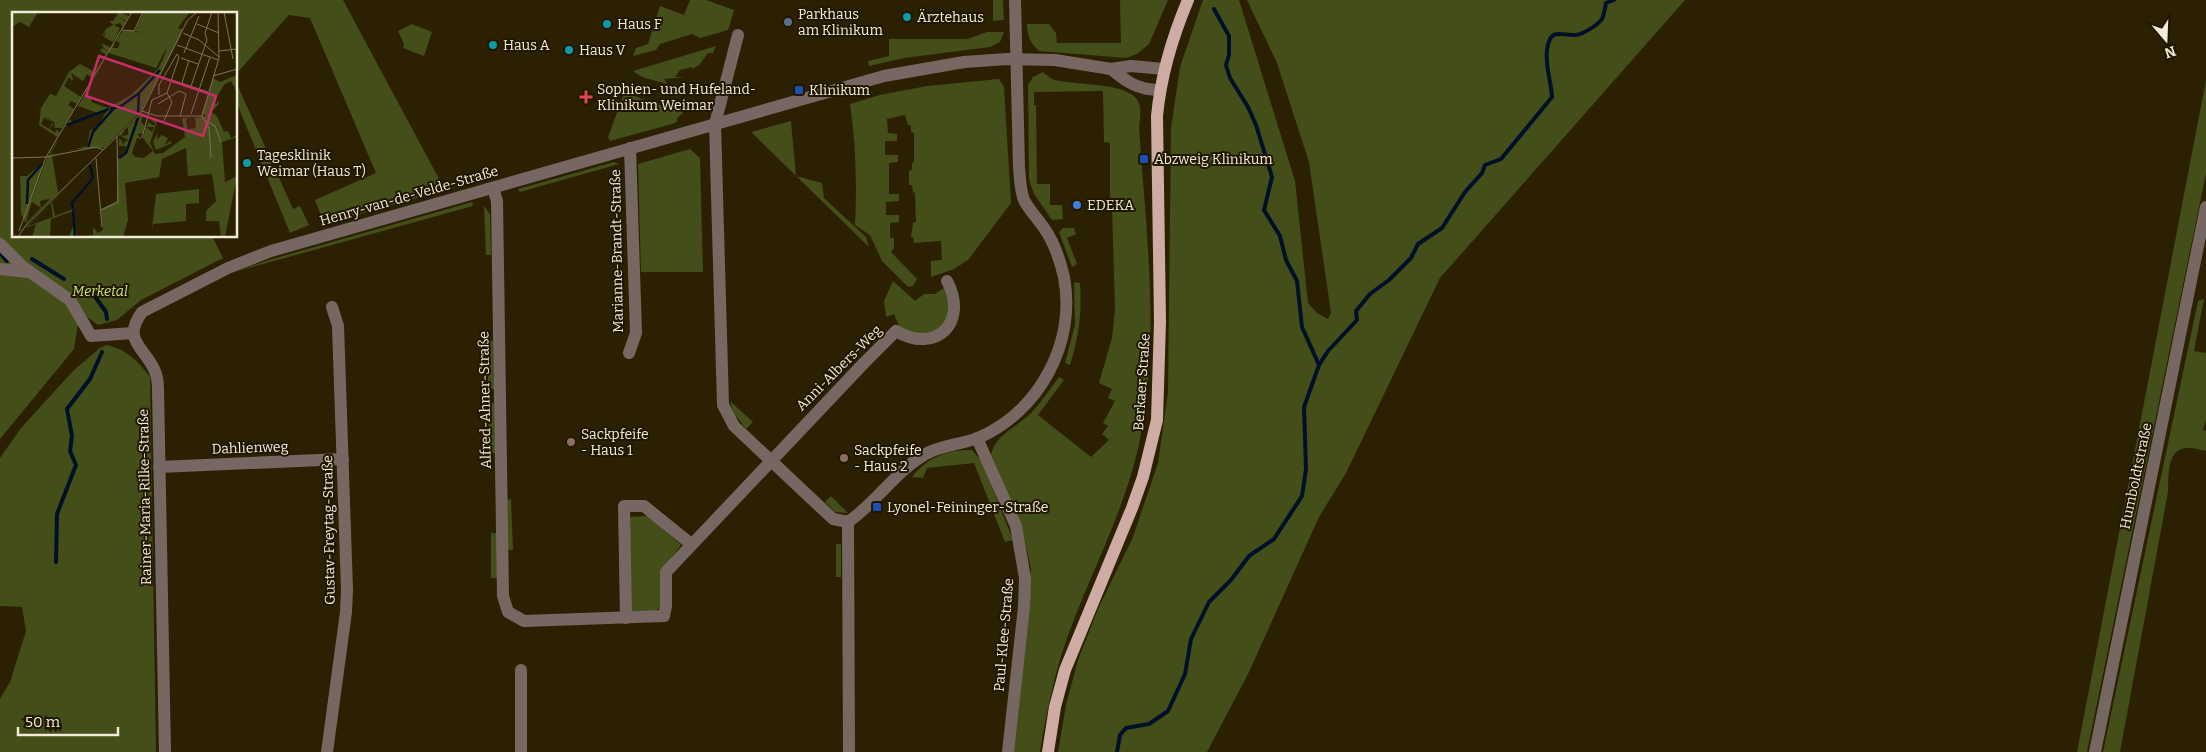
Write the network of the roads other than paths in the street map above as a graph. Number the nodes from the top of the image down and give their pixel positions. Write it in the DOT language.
graph roads {
  1 [pos="1015,0"];
  2 [pos="1188,0"];
  3 [pos="738,35"];
  4 [pos="1017,59"];
  5 [pos="1111,68"];
  6 [pos="1164,69"];
  7 [pos="1160,90"];
  8 [pos="715,124"];
  9 [pos="630,148"];
  10 [pos="493,188"];
  11 [pos="2206,207"];
  12 [pos="0,244"];
  13 [pos="0,269"];
  14 [pos="35,274"];
  15 [pos="947,281"];
  16 [pos="332,307"];
  17 [pos="133,333"];
  18 [pos="630,353"];
  19 [pos="977,438"];
  20 [pos="343,459"];
  21 [pos="771,460"];
  22 [pos="159,467"];
  23 [pos="848,522"];
  24 [pos="691,544"];
  25 [pos="626,618"];
  26 [pos="521,670"];
  27 [pos="165,752"];
  28 [pos="328,752"];
  29 [pos="521,752"];
  30 [pos="848,752"];
  31 [pos="1008,752"];
  32 [pos="1048,752"];
  33 [pos="2095,752"];
  1 -- 4 [label="street"];
  2 -- 6 [label="main road, Berkaer Straße"];
  3 -- 8 [label="street"];
  4 -- 5 [label="street, Henry-van-de-Velde-Straße"];
  4 -- 8 [label="street, Henry-van-de-Velde-Straße"];
  4 -- 19 [label="street"];
  5 -- 6 [label="street, Henry-van-de-Velde-Straße"];
  5 -- 7 [label="street, Henry-van-de-Velde-Straße"];
  6 -- 7 [label="main road, Berkaer Straße"];
  7 -- 32 [label="main road, Berkaer Straße"];
  8 -- 9 [label="street, Henry-van-de-Velde-Straße"];
  8 -- 21 [label="street"];
  9 -- 10 [label="street, Henry-van-de-Velde-Straße"];
  9 -- 18 [label="street, Marianne-Brandt-Straße"];
  10 -- 17 [label="street, Henry-van-de-Velde-Straße"];
  10 -- 25 [label="street, Alfred-Ahner-Straße"];
  11 -- 33 [label="street, Humboldtstraße"];
  12 -- 14 [label="street"];
  13 -- 14 [label="street"];
  14 -- 17 [label="street"];
  15 -- 21 [label="street, Anni-Albers-Weg"];
  16 -- 20 [label="street, Gustav-Freytag-Straße"];
  17 -- 22 [label="street, Rainer-Maria-Rilke-Straße"];
  19 -- 23 [label="street"];
  19 -- 31 [label="street, Paul-Klee-Straße"];
  20 -- 22 [label="street, Dahlienweg"];
  20 -- 28 [label="street, Gustav-Freytag-Straße"];
  21 -- 23 [label="street"];
  21 -- 24 [label="street"];
  22 -- 27 [label="street, Rainer-Maria-Rilke-Straße"];
  23 -- 30 [label="street"];
  24 -- 25 [label="street"];
  24 -- 25 [label="street"];
  26 -- 29 [label="street"];
}
